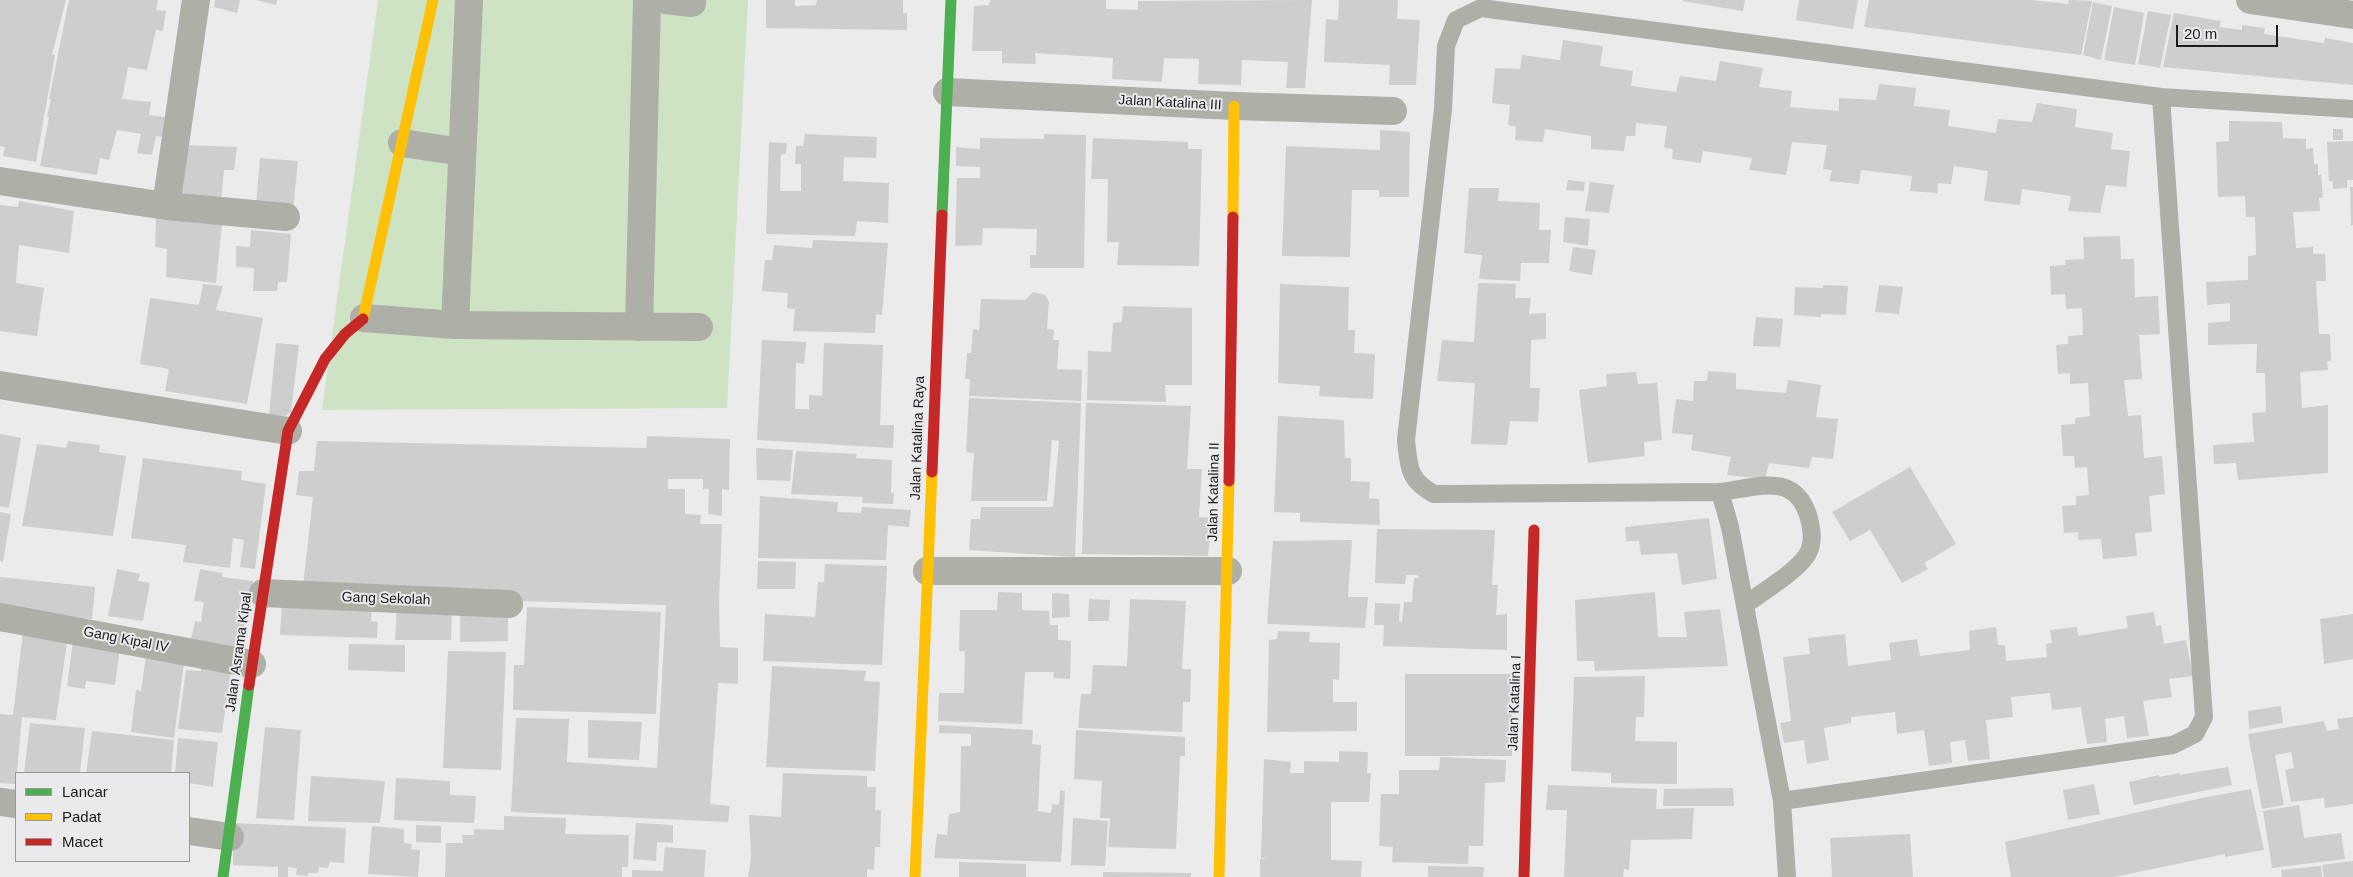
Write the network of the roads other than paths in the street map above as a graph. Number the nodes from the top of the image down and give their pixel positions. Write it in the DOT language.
graph roads {
  1 [pos="196,0"];
  2 [pos="433,0"];
  3 [pos="469,0"];
  4 [pos="647,0"];
  5 [pos="665,0"];
  6 [pos="951,0"];
  7 [pos="2250,0"];
  8 [pos="692,3"];
  9 [pos="2353,15"];
  10 [pos="947,92"];
  11 [pos="2161,97"];
  12 [pos="1234,106"];
  13 [pos="2353,109"];
  14 [pos="1393,111"];
  15 [pos="402,144"];
  16 [pos="462,152"];
  17 [pos="0,180"];
  18 [pos="166,206"];
  19 [pos="286,217"];
  20 [pos="364,318"];
  21 [pos="456,324"];
  22 [pos="639,327"];
  23 [pos="699,327"];
  24 [pos="0,385"];
  25 [pos="288,431"];
  26 [pos="1720,492"];
  27 [pos="1534,530"];
  28 [pos="928,571"];
  29 [pos="1228,571"];
  30 [pos="263,594"];
  31 [pos="509,604"];
  32 [pos="1745,605"];
  33 [pos="0,617"];
  34 [pos="252,664"];
  35 [pos="1782,801"];
  36 [pos="0,802"];
  37 [pos="15,804"];
  38 [pos="190,831"];
  39 [pos="230,837"];
  40 [pos="223,877"];
  41 [pos="915,877"];
  42 [pos="1219,877"];
  43 [pos="1524,877"];
  44 [pos="1787,877"];
  1 -- 18 [label="street"];
  2 -- 15 [label="street"];
  3 -- 16 [label="street"];
  4 -- 22 [label="street"];
  5 -- 8 [label="street"];
  6 -- 10 [label="street, Jalan Katalina Raya"];
  7 -- 9 [label="street"];
  10 -- 12 [label="street, Jalan Katalina III"];
  10 -- 28 [label="street, Jalan Katalina Raya"];
  11 -- 13 [label="lane"];
  11 -- 26 [label="lane"];
  11 -- 35 [label="lane"];
  12 -- 14 [label="street, Jalan Katalina III"];
  12 -- 29 [label="street, Jalan Katalina II"];
  15 -- 16 [label="street"];
  15 -- 20 [label="street"];
  16 -- 21 [label="street"];
  17 -- 18 [label="street"];
  18 -- 19 [label="street"];
  20 -- 21 [label="street"];
  20 -- 25 [label="street, Jalan Asrama Kipal"];
  21 -- 22 [label="street"];
  22 -- 23 [label="street"];
  24 -- 25 [label="street"];
  25 -- 30 [label="street, Jalan Asrama Kipal"];
  26 -- 32 [label="lane"];
  26 -- 32 [label="lane"];
  27 -- 43 [label="street, Jalan Katalina I"];
  28 -- 29 [label="street"];
  28 -- 41 [label="street, Jalan Katalina Raya"];
  29 -- 42 [label="street, Jalan Katalina II"];
  30 -- 31 [label="street, Gang Sekolah"];
  30 -- 34 [label="street, Jalan Asrama Kipal"];
  32 -- 35 [label="lane"];
  33 -- 34 [label="street, Gang Kipal IV"];
  34 -- 39 [label="street, Jalan Asrama Kipal"];
  35 -- 44 [label="lane"];
  36 -- 37 [label="street"];
  38 -- 39 [label="street"];
  39 -- 40 [label="street, Jalan Asrama Kipal"];
}
